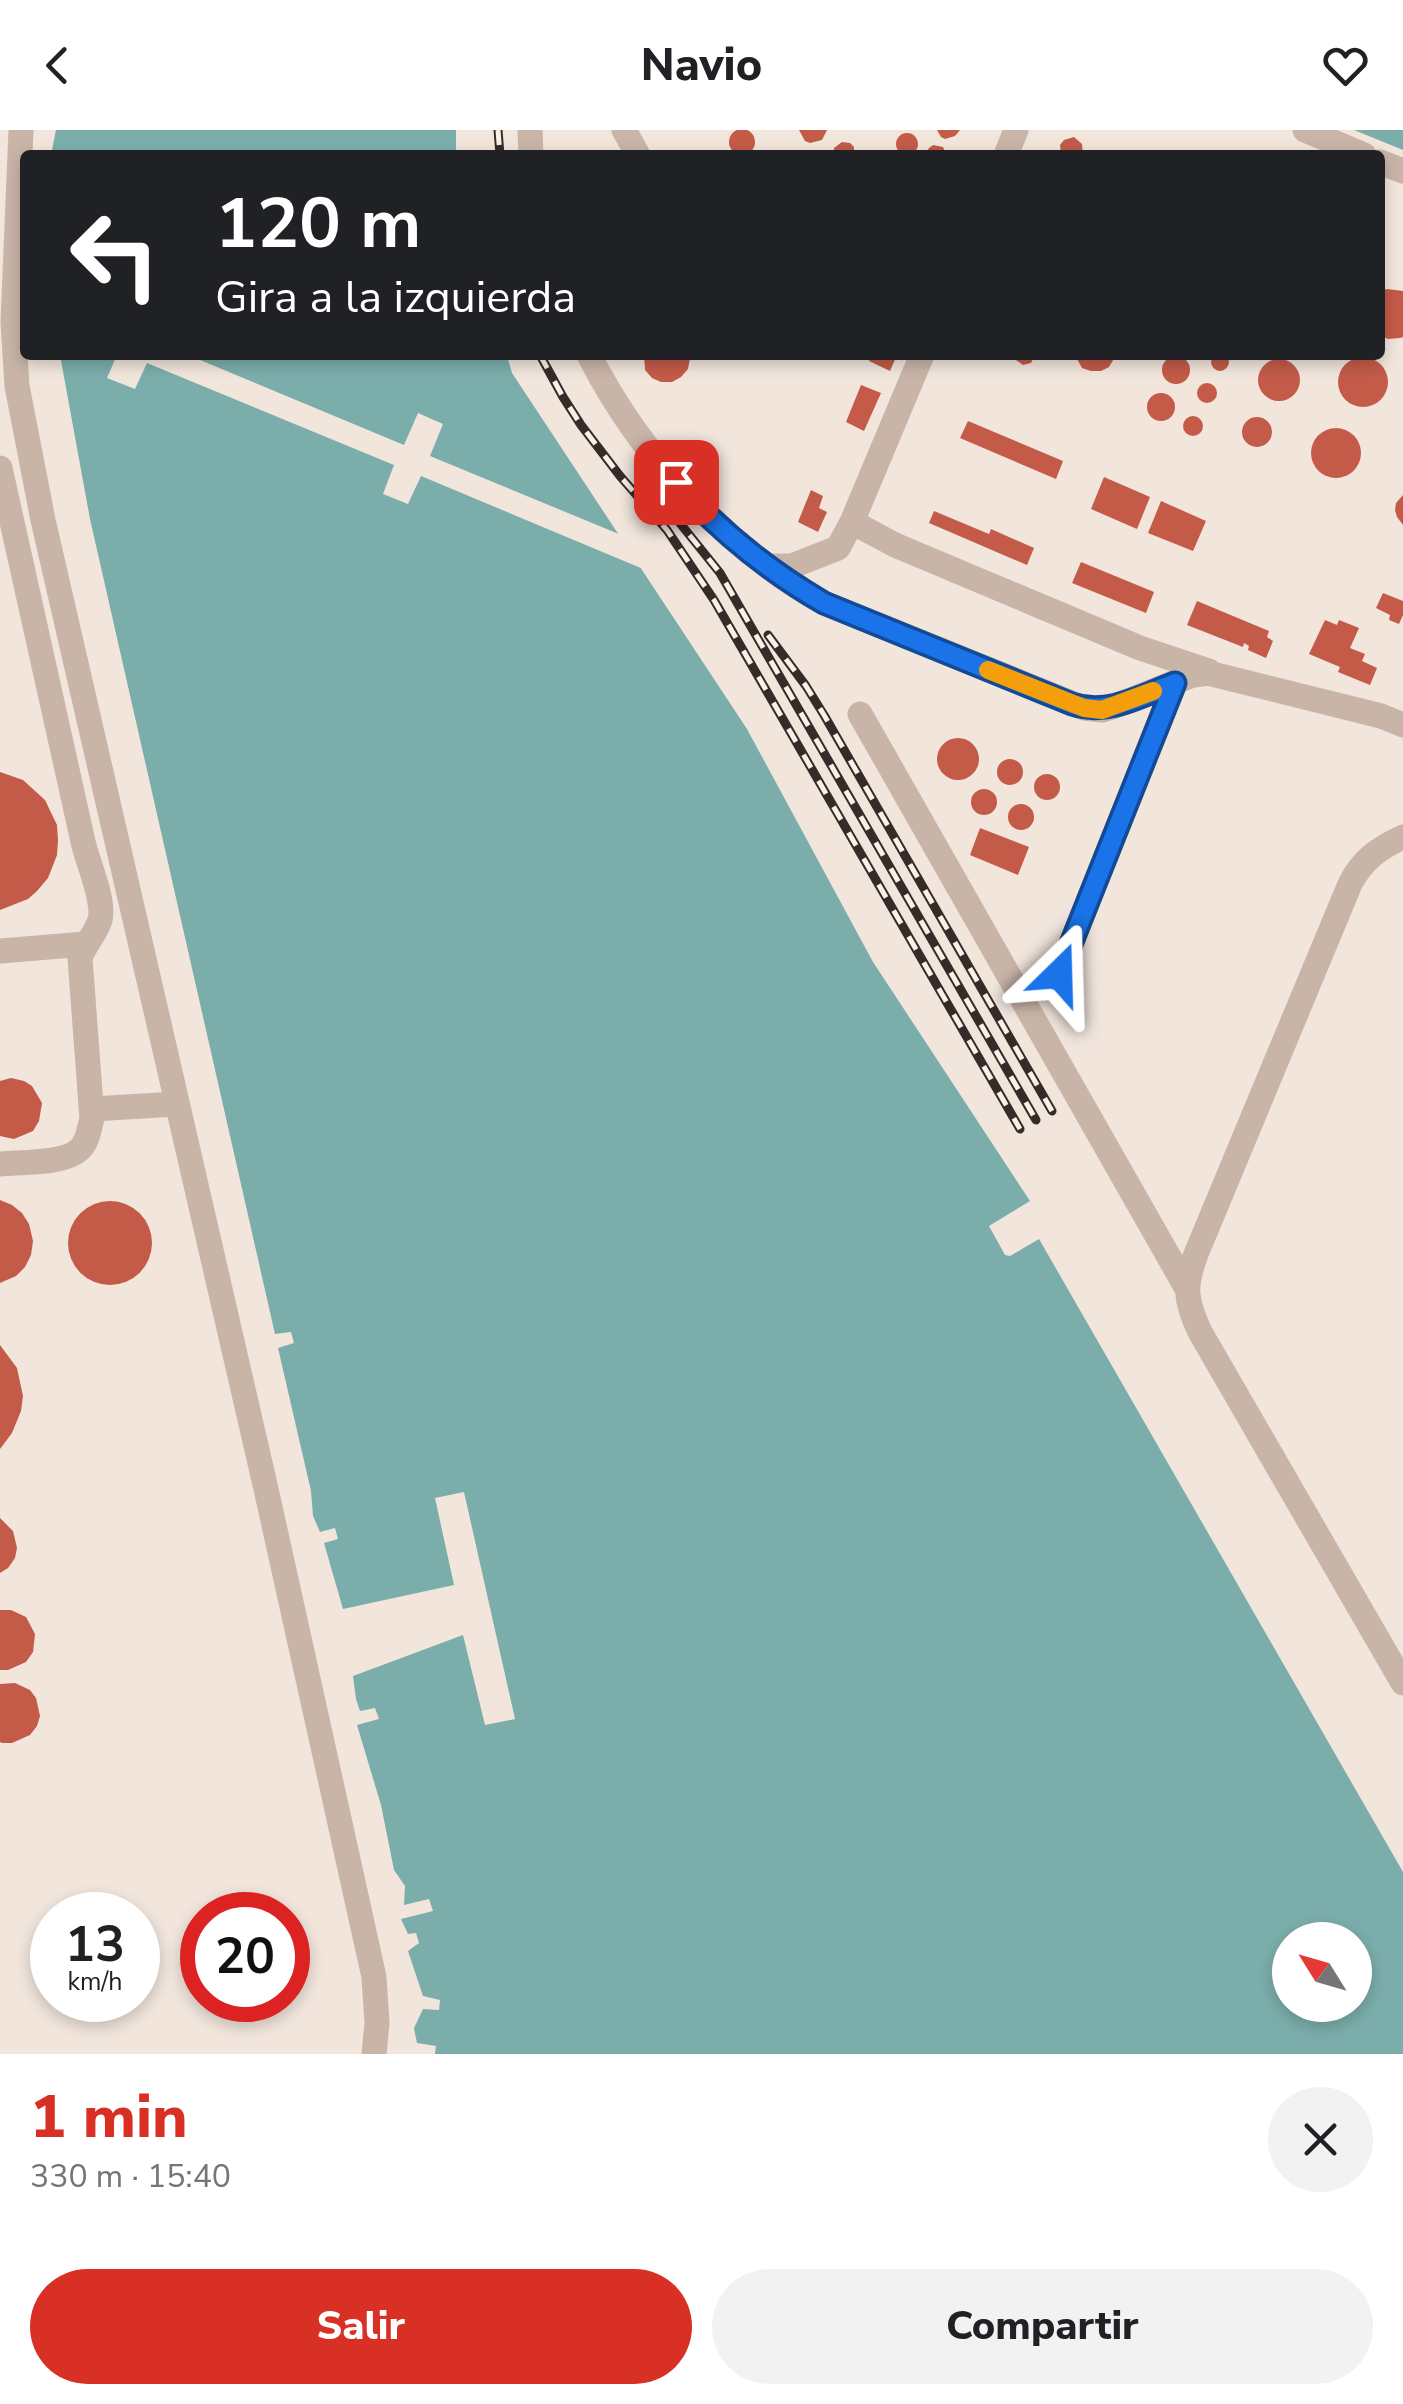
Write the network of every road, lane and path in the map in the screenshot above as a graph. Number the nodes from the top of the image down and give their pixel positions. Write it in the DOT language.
graph roads {
  1 [pos="1305,130"];
  2 [pos="1352,150"];
  3 [pos="20,155"];
  4 [pos="592,360"];
  5 [pos="920,360"];
  6 [pos="0,468"];
  7 [pos="852,522"];
  8 [pos="769,566"];
  9 [pos="1223,676"];
  10 [pos="1175,683"];
  11 [pos="860,714"];
  12 [pos="1403,725"];
  13 [pos="1403,837"];
  14 [pos="85,944"];
  15 [pos="0,951"];
  16 [pos="1059,974"];
  17 [pos="177,1104"];
  18 [pos="92,1109"];
  19 [pos="0,1164"];
  20 [pos="1186,1287"];
  21 [pos="1403,1683"];
  22 [pos="374,2054"];
  1 -- 2 [label="lane"];
  3 -- 17 [label="lane"];
  4 -- 8 [label="lane"];
  5 -- 7 [label="lane"];
  6 -- 14 [label="lane"];
  7 -- 8 [label="lane"];
  7 -- 9 [label="lane"];
  8 -- 10 [label="lane"];
  9 -- 10 [label="lane"];
  9 -- 12 [label="lane"];
  10 -- 16 [label="lane"];
  11 -- 20 [label="lane"];
  13 -- 20 [label="lane"];
  14 -- 15 [label="lane"];
  14 -- 18 [label="lane"];
  17 -- 18 [label="lane"];
  17 -- 22 [label="lane"];
  18 -- 19 [label="lane"];
  20 -- 21 [label="lane"];
}
